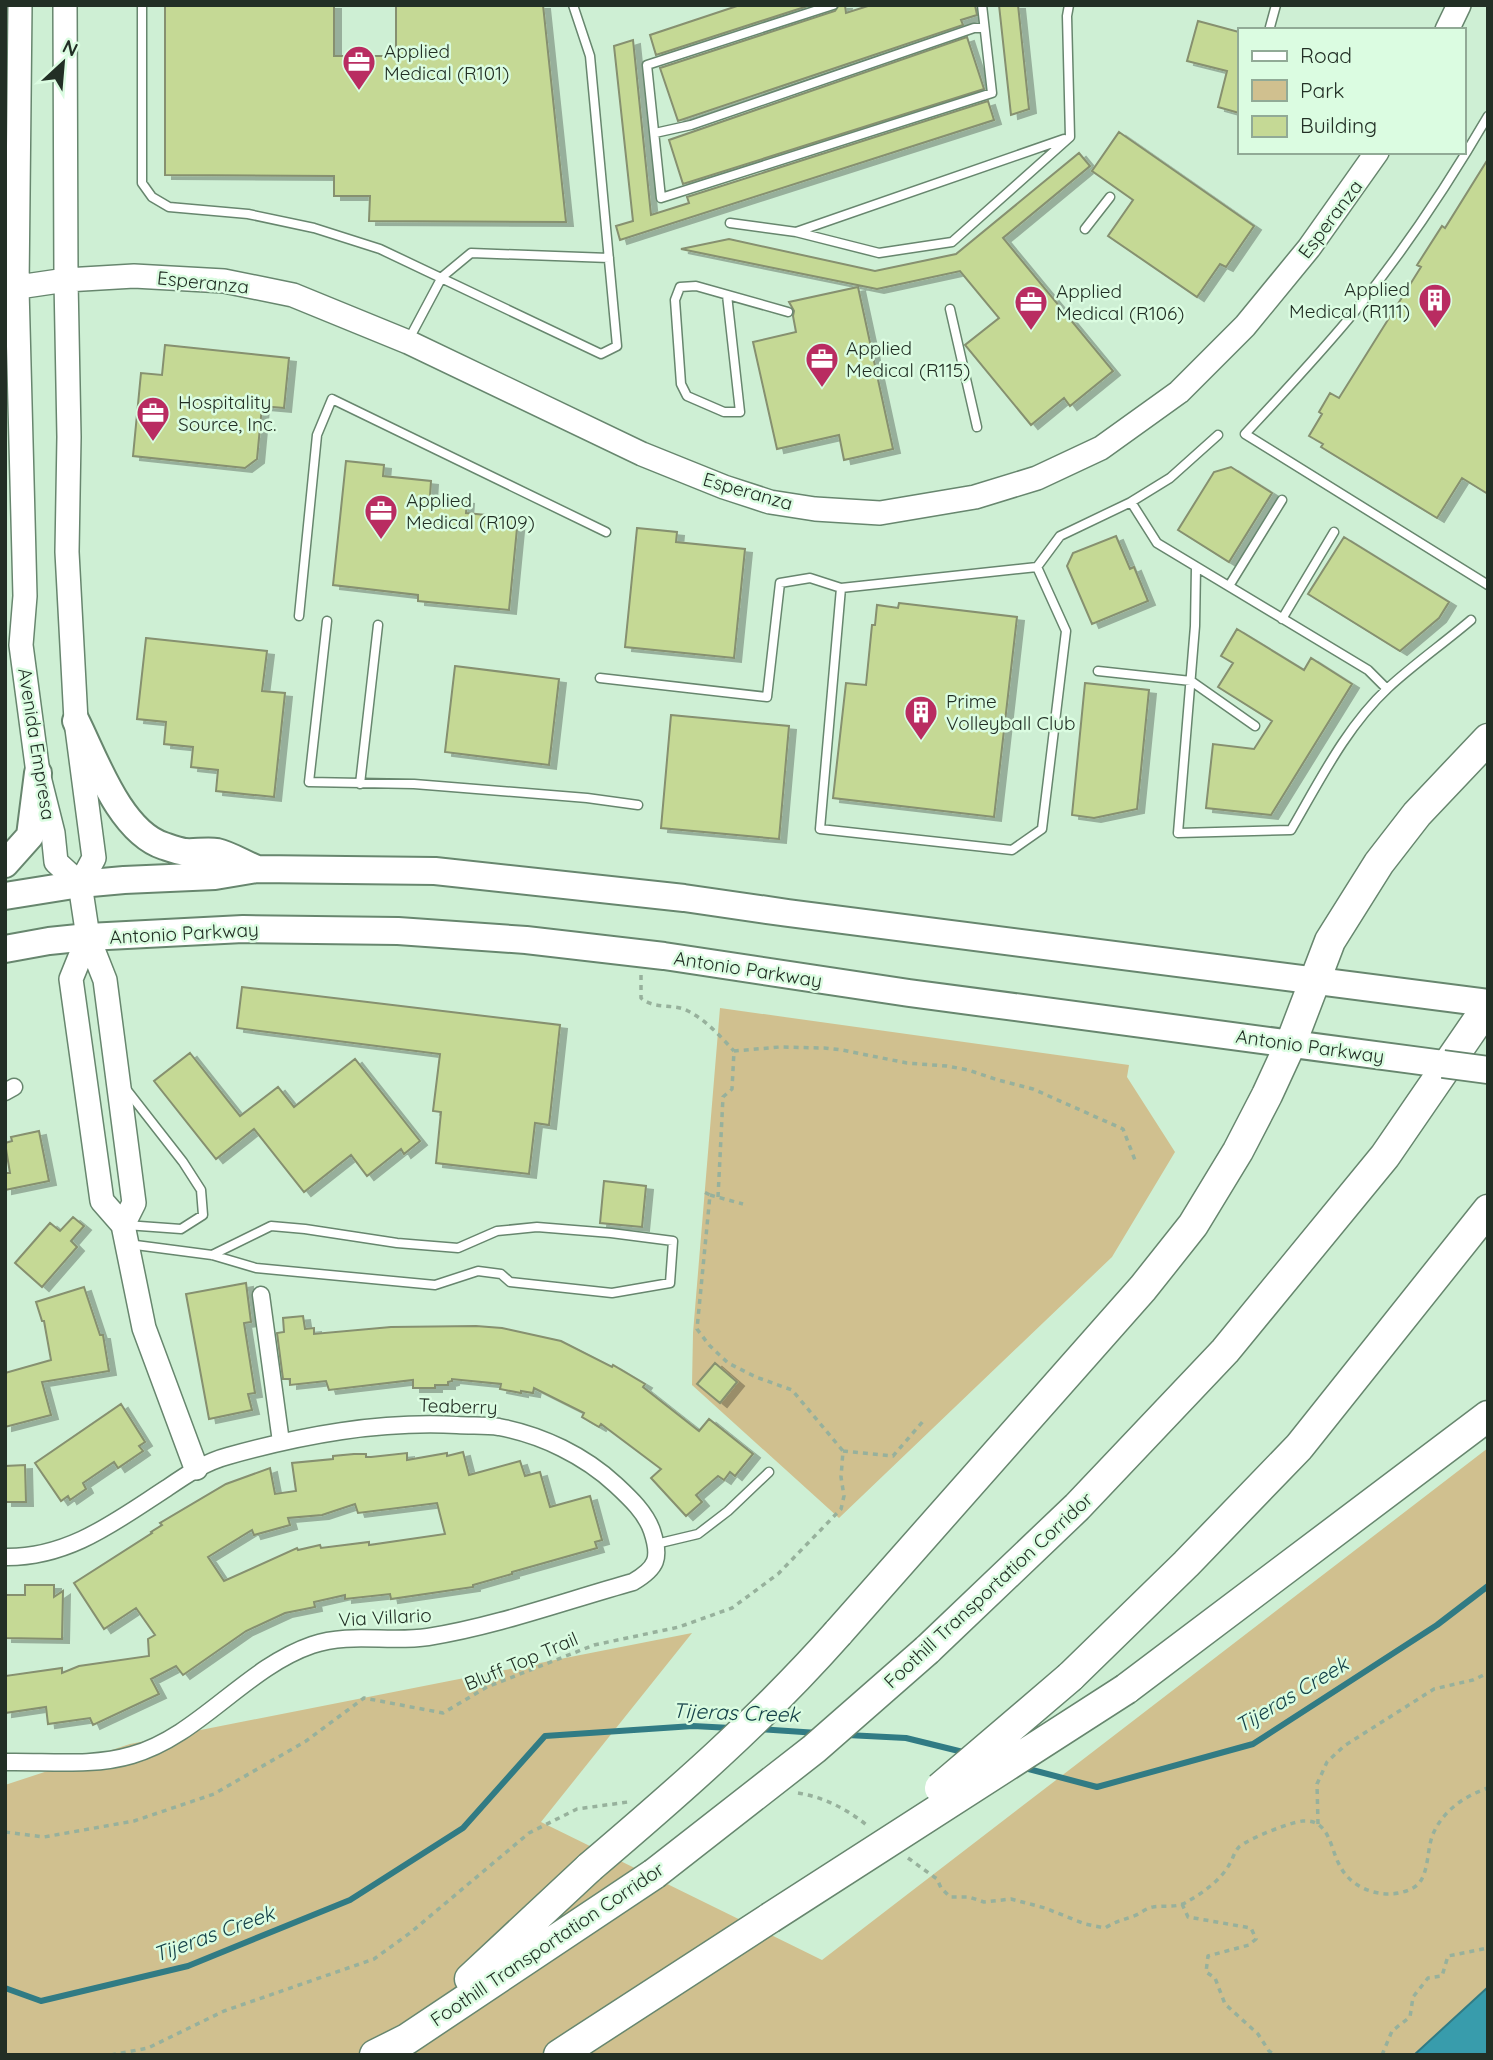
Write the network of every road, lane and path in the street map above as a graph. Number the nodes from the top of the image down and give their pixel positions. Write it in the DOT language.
graph roads {
  1 [pos="20,5"];
  2 [pos="65,5"];
  3 [pos="142,5"];
  4 [pos="573,5"];
  5 [pos="833,5"];
  6 [pos="982,5"];
  7 [pos="1069,5"];
  8 [pos="1276,5"];
  9 [pos="1459,5"];
  10 [pos="1270,27"];
  11 [pos="984,28"];
  12 [pos="1448,28"];
  13 [pos="1488,116"];
  14 [pos="655,133"];
  15 [pos="1070,137"];
  16 [pos="1376,154"];
  17 [pos="1110,197"];
  18 [pos="730,223"];
  19 [pos="1085,229"];
  20 [pos="796,232"];
  21 [pos="609,258"];
  22 [pos="442,277"];
  23 [pos="66,280"];
  24 [pos="11,289"];
  25 [pos="727,295"];
  26 [pos="950,309"];
  27 [pos="788,312"];
  28 [pos="408,342"];
  29 [pos="977,426"];
  30 [pos="1218,435"];
  31 [pos="1282,500"];
  32 [pos="1131,502"];
  33 [pos="606,532"];
  34 [pos="1334,532"];
  35 [pos="1037,567"];
  36 [pos="1196,567"];
  37 [pos="1488,585"];
  38 [pos="1229,586"];
  39 [pos="841,589"];
  40 [pos="299,616"];
  41 [pos="1282,619"];
  42 [pos="1471,620"];
  43 [pos="327,621"];
  44 [pos="379,625"];
  45 [pos="1098,671"];
  46 [pos="600,678"];
  47 [pos="1191,681"];
  48 [pos="1387,689"];
  49 [pos="76,721"];
  50 [pos="1255,726"];
  51 [pos="1488,739"];
  52 [pos="38,773"];
  53 [pos="360,784"];
  54 [pos="638,805"];
  55 [pos="5,864"];
  56 [pos="257,869"];
  57 [pos="80,884"];
  58 [pos="5,896"];
  59 [pos="88,937"];
  60 [pos="5,949"];
  61 [pos="643,954"];
  62 [pos="1315,979"];
  63 [pos="1488,1004"];
  64 [pos="1291,1043"];
  65 [pos="734,1051"];
  66 [pos="1488,1070"];
  67 [pos="118,1080"];
  68 [pos="1135,1160"];
  69 [pos="702,1191"];
  70 [pos="710,1195"];
  71 [pos="718,1198"];
  72 [pos="743,1204"];
  73 [pos="1488,1210"];
  74 [pos="124,1234"];
  75 [pos="212,1255"];
  76 [pos="261,1295"];
  77 [pos="1488,1416"];
  78 [pos="925,1419"];
  79 [pos="281,1442"];
  80 [pos="843,1451"];
  81 [pos="196,1468"];
  82 [pos="769,1472"];
  83 [pos="656,1552"];
  84 [pos="5,1557"];
  85 [pos="1488,1674"];
  86 [pos="5,1762"];
  87 [pos="1318,1824"];
  88 [pos="5,1832"];
  89 [pos="1182,1904"];
  90 [pos="770,1918"];
  91 [pos="1488,1948"];
  92 [pos="407,2039"];
  93 [pos="375,2055"];
  94 [pos="559,2055"];
  95 [pos="1275,2055"];
  96 [pos="1382,2055"];
  1 -- 24 [label="street, Avenida Empresa"];
  2 -- 23 [label="street, Avenida Empresa"];
  3 -- 22 [label="lane"];
  4 -- 21 [label="lane"];
  5 -- 14 [label="lane"];
  6 -- 11 [label="lane"];
  7 -- 15 [label="lane"];
  8 -- 10 [label="lane"];
  9 -- 12 [label="street"];
  11 -- 14 [label="lane"];
  11 -- 14 [label="lane"];
  13 -- 37 [label="lane"];
  15 -- 20 [label="lane"];
  15 -- 20 [label="lane"];
  16 -- 28 [label="street, Esperanza"];
  17 -- 19 [label="lane"];
  18 -- 20 [label="lane"];
  21 -- 22 [label="lane"];
  21 -- 22 [label="lane"];
  22 -- 28 [label="lane"];
  23 -- 24 [label="street, Esperanza"];
  23 -- 28 [label="street, Esperanza"];
  23 -- 49 [label="street, Avenida Empresa"];
  24 -- 52 [label="street, Avenida Empresa"];
  25 -- 25 [label="lane"];
  25 -- 27 [label="lane"];
  26 -- 29 [label="lane"];
  30 -- 32 [label="lane"];
  31 -- 38 [label="lane"];
  32 -- 35 [label="lane"];
  32 -- 36 [label="lane"];
  33 -- 40 [label="lane"];
  34 -- 41 [label="lane"];
  35 -- 39 [label="lane"];
  35 -- 39 [label="lane"];
  36 -- 38 [label="lane"];
  36 -- 47 [label="lane"];
  38 -- 41 [label="lane"];
  39 -- 46 [label="lane"];
  41 -- 48 [label="lane"];
  42 -- 48 [label="lane"];
  43 -- 53 [label="lane"];
  44 -- 53 [label="lane"];
  45 -- 47 [label="lane"];
  47 -- 48 [label="lane"];
  47 -- 50 [label="lane"];
  49 -- 56 [label="main road"];
  49 -- 57 [label="street, Avenida Empresa"];
  51 -- 62 [label="highway"];
  52 -- 55 [label="main road"];
  52 -- 57 [label="street, Avenida Empresa"];
  53 -- 54 [label="lane"];
  56 -- 57 [label="main road"];
  56 -- 62 [label="main road"];
  57 -- 58 [label="main road"];
  57 -- 59 [label="street"];
  59 -- 60 [label="main road, Antonio Parkway"];
  59 -- 61 [label="main road, Antonio Parkway"];
  59 -- 67 [label="street"];
  59 -- 74 [label="street"];
  61 -- 64 [label="main road, Antonio Parkway"];
  61 -- 65 [label="path"];
  62 -- 63 [label="main road"];
  62 -- 64 [label="highway"];
  63 -- 92 [label="highway, Foothill Transportation Corridor, bridge"];
  64 -- 66 [label="main road, Antonio Parkway, bridge"];
  64 -- 92 [label="highway, bridge"];
  65 -- 68 [label="path"];
  65 -- 71 [label="path"];
  67 -- 74 [label="street"];
  67 -- 74 [label="lane"];
  69 -- 70 [label="path"];
  70 -- 71 [label="path"];
  70 -- 80 [label="path"];
  71 -- 72 [label="path"];
  73 -- 90 [label="highway, bridge"];
  74 -- 75 [label="lane"];
  74 -- 81 [label="street"];
  75 -- 75 [label="lane"];
  76 -- 79 [label="street"];
  77 -- 90 [label="highway, bridge"];
  78 -- 80 [label="path"];
  79 -- 81 [label="street, Teaberry"];
  79 -- 83 [label="street, Teaberry"];
  80 -- 88 [label="path, Bluff Top Trail"];
  81 -- 84 [label="street, Teaberry"];
  82 -- 83 [label="lane, Via Villario"];
  83 -- 86 [label="street, Via Villario"];
  85 -- 87 [label="path"];
  89 -- 95 [label="path"];
  90 -- 94 [label="highway"];
  91 -- 96 [label="path"];
  92 -- 93 [label="highway, Foothill Transportation Corridor"];
}
